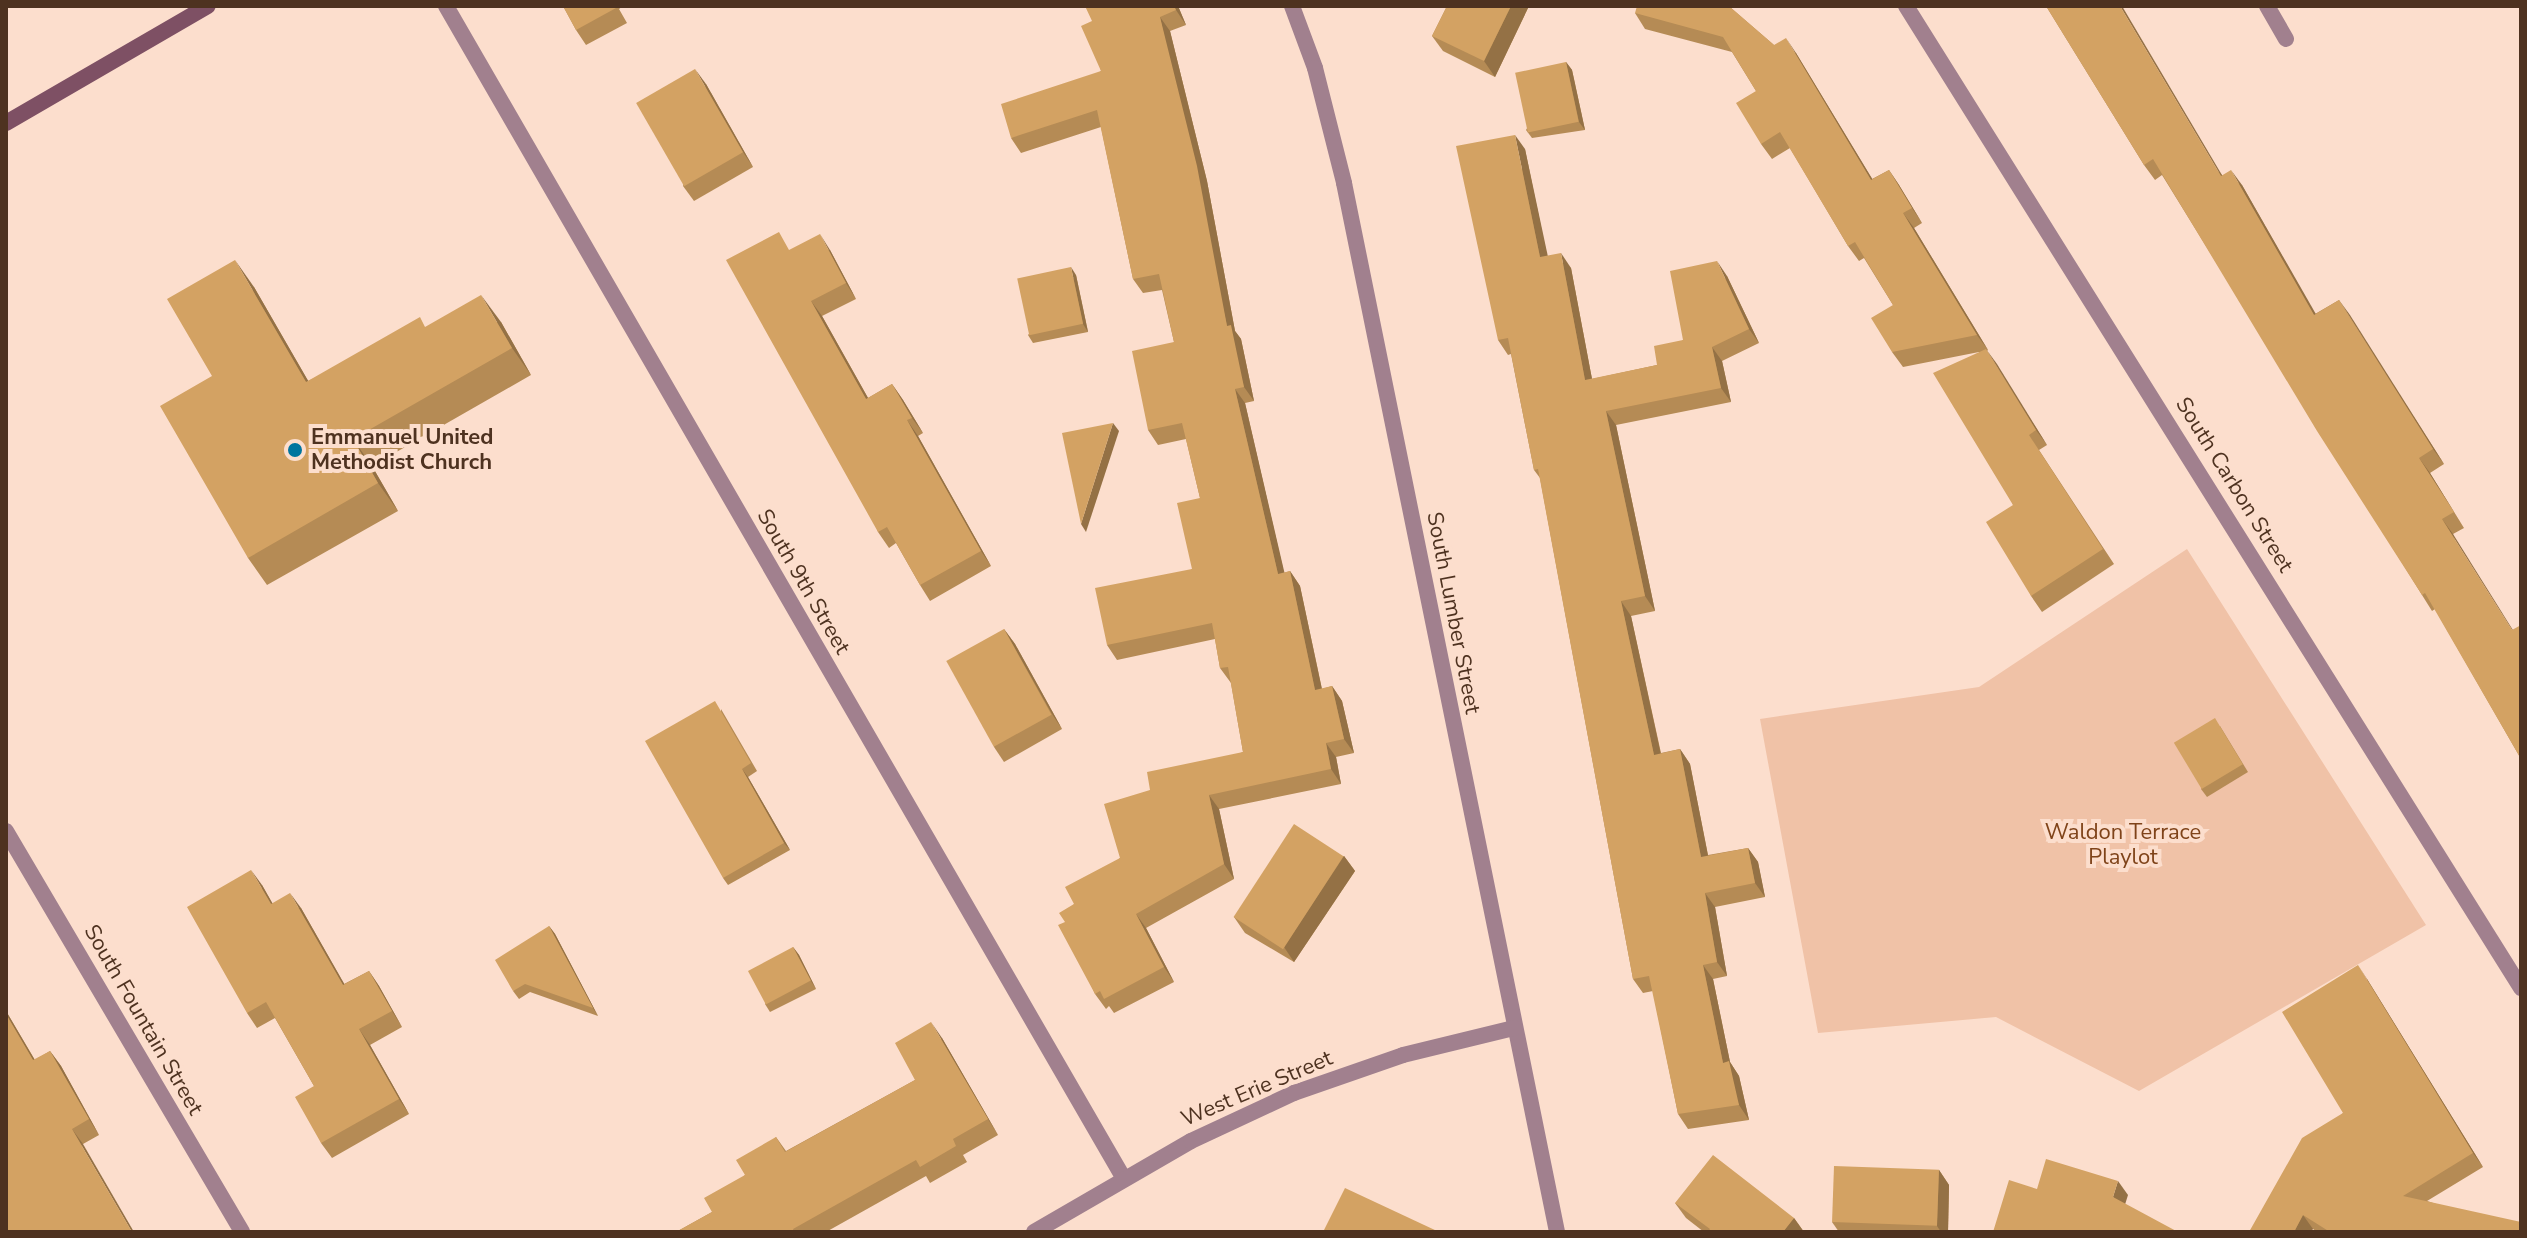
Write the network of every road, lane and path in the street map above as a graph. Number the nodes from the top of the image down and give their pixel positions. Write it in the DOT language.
graph roads {
  1 [pos="208,6"];
  2 [pos="446,6"];
  3 [pos="1292,6"];
  4 [pos="1906,6"];
  5 [pos="2267,6"];
  6 [pos="2286,39"];
  7 [pos="6,123"];
  8 [pos="6,831"];
  9 [pos="2521,988"];
  10 [pos="1514,1028"];
  11 [pos="1124,1179"];
  12 [pos="242,1232"];
  13 [pos="1034,1232"];
  14 [pos="1557,1232"];
  1 -- 7 [label="main road"];
  2 -- 11 [label="street, South 9th Street"];
  3 -- 10 [label="street, South Lumber Street"];
  4 -- 9 [label="street, South Carbon Street"];
  5 -- 6 [label="street"];
  8 -- 12 [label="street, South Fountain Street"];
  10 -- 11 [label="street, West Erie Street"];
  10 -- 14 [label="street, South Lumber Street"];
  11 -- 13 [label="street, West Erie Street"];
}
